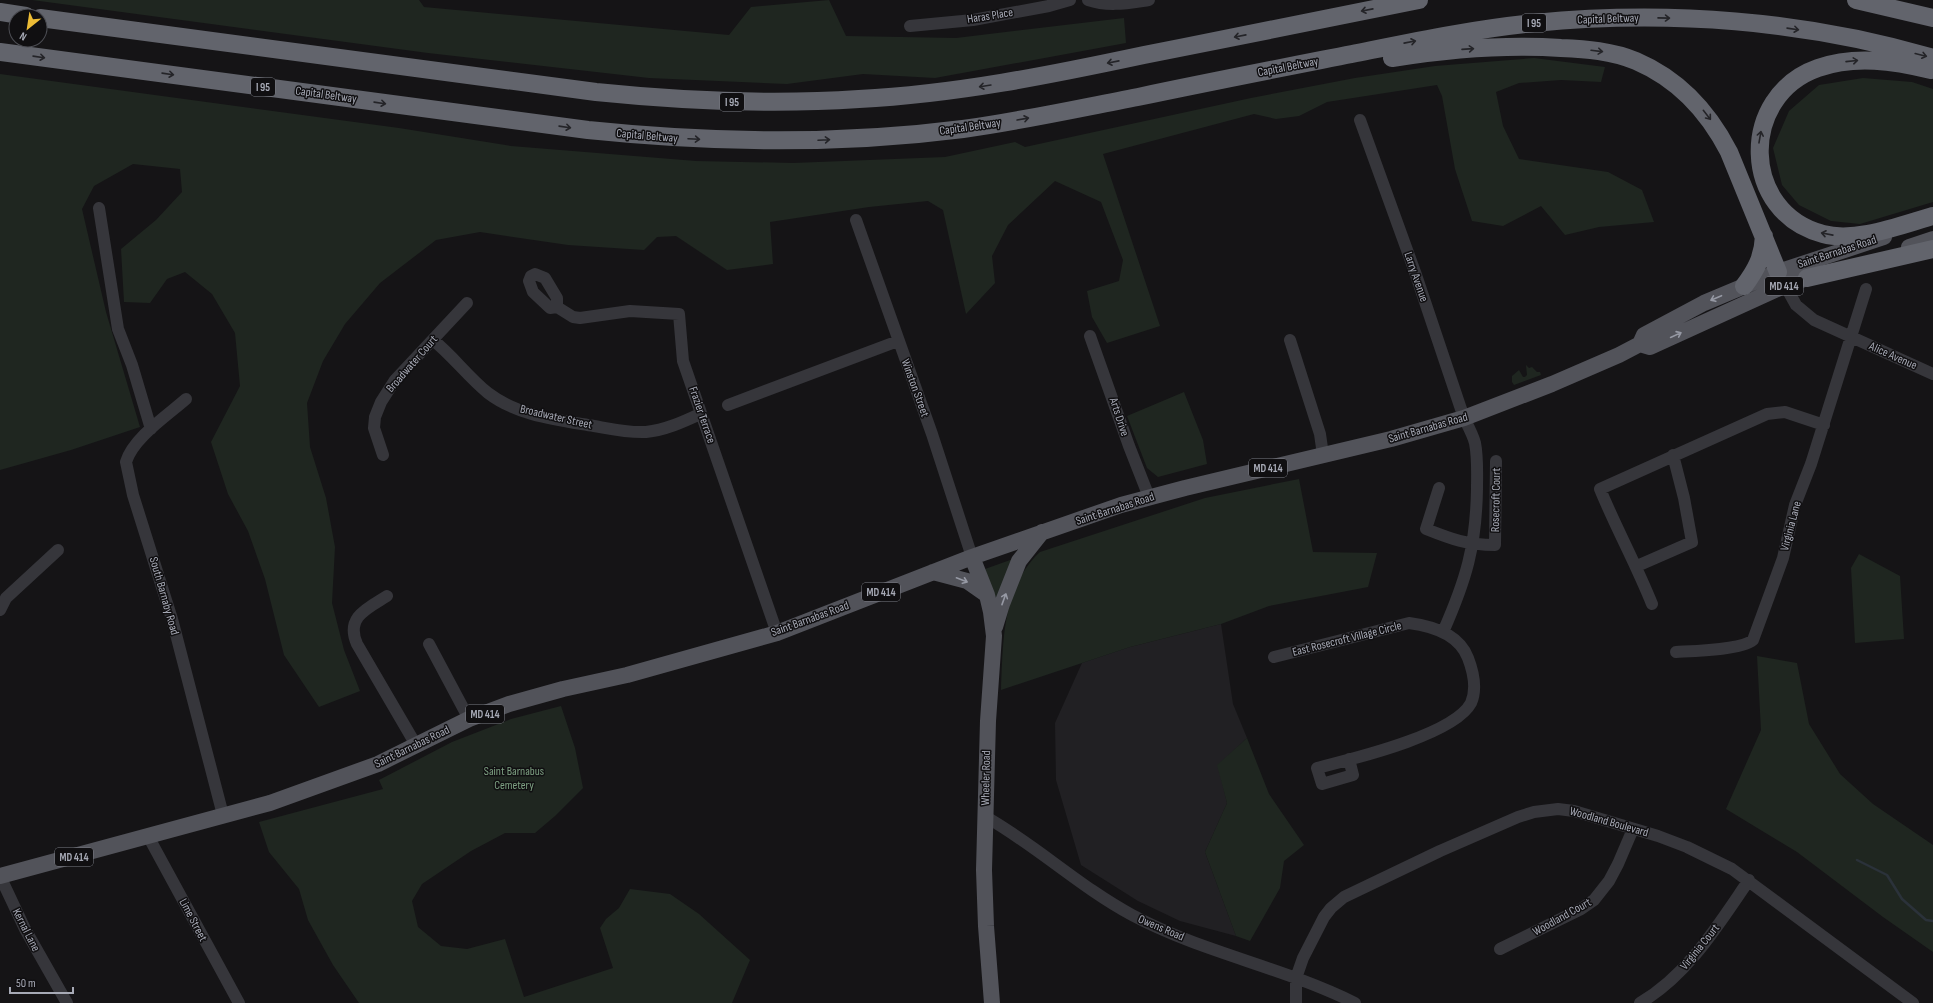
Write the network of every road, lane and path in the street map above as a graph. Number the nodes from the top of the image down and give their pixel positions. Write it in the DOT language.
graph roads {
  1 [pos="1070,0"];
  2 [pos="1088,0"];
  3 [pos="1149,0"];
  4 [pos="1419,0"];
  5 [pos="1856,0"];
  6 [pos="1933,18"];
  7 [pos="48,19"];
  8 [pos="910,26"];
  9 [pos="0,52"];
  10 [pos="1933,58"];
  11 [pos="1933,70"];
  12 [pos="1138,97"];
  13 [pos="1360,120"];
  14 [pos="99,208"];
  15 [pos="1933,216"];
  16 [pos="856,220"];
  17 [pos="1933,222"];
  18 [pos="1764,235"];
  19 [pos="1933,240"];
  20 [pos="1933,249"];
  21 [pos="1807,278"];
  22 [pos="1781,279"];
  23 [pos="1744,286"];
  24 [pos="1866,289"];
  25 [pos="467,303"];
  26 [pos="557,307"];
  27 [pos="1090,336"];
  28 [pos="1852,338"];
  29 [pos="433,340"];
  30 [pos="1290,340"];
  31 [pos="898,341"];
  32 [pos="1640,344"];
  33 [pos="1933,374"];
  34 [pos="186,399"];
  35 [pos="728,405"];
  36 [pos="700,414"];
  37 [pos="1464,418"];
  38 [pos="1824,426"];
  39 [pos="151,429"];
  40 [pos="383,455"];
  41 [pos="1323,455"];
  42 [pos="1673,456"];
  43 [pos="1496,461"];
  44 [pos="1439,488"];
  45 [pos="1149,497"];
  46 [pos="1042,532"];
  47 [pos="1473,545"];
  48 [pos="58,550"];
  49 [pos="972,557"];
  50 [pos="1637,566"];
  51 [pos="933,572"];
  52 [pos="987,595"];
  53 [pos="387,596"];
  54 [pos="3,598"];
  55 [pos="1652,604"];
  56 [pos="0,610"];
  57 [pos="1443,632"];
  58 [pos="777,633"];
  59 [pos="994,636"];
  60 [pos="430,644"];
  61 [pos="1676,652"];
  62 [pos="1274,657"];
  63 [pos="469,719"];
  64 [pos="416,745"];
  65 [pos="1317,768"];
  66 [pos="223,815"];
  67 [pos="986,817"];
  68 [pos="1633,829"];
  69 [pos="148,836"];
  70 [pos="0,876"];
  71 [pos="1749,880"];
  72 [pos="1500,949"];
  73 [pos="1296,978"];
  74 [pos="67,1003"];
  75 [pos="239,1003"];
  76 [pos="992,1003"];
  77 [pos="1296,1003"];
  78 [pos="1355,1003"];
  79 [pos="1640,1003"];
  80 [pos="1913,1003"];
  1 -- 8 [label="street, Haras Place"];
  2 -- 3 [label="street"];
  4 -- 7 [label="highway, I 95, one-way"];
  5 -- 6 [label="highway"];
  9 -- 12 [label="highway, Capital Beltway / I 95, one-way"];
  12 -- 10 [label="highway, Capital Beltway / I 95, one-way"];
  15 -- 11 [label="highway, one-way"];
  12 -- 18 [label="highway, one-way"];
  13 -- 37 [label="street, Larry Avenue"];
  14 -- 39 [label="street"];
  16 -- 31 [label="street, Winston Street"];
  17 -- 22 [label="main road, Saint Barnabas Road / MD 414"];
  18 -- 22 [label="highway"];
  18 -- 23 [label="highway"];
  19 -- 21 [label="main road, Saint Barnabas Road / MD 414"];
  20 -- 21 [label="highway"];
  21 -- 22 [label="main road, Saint Barnabas Road / MD 414"];
  22 -- 23 [label="main road, Saint Barnabas Road / MD 414"];
  22 -- 28 [label="street"];
  32 -- 22 [label="main road, Saint Barnabas Road / MD 414, one-way"];
  23 -- 32 [label="main road, Saint Barnabas Road / MD 414, one-way"];
  24 -- 28 [label="street, Virginia Lane"];
  25 -- 29 [label="street, Broadwater Court"];
  26 -- 36 [label="street, Frazier Terrace"];
  27 -- 45 [label="street, Arts Drive"];
  28 -- 33 [label="street, Alice Avenue"];
  28 -- 38 [label="street, Virginia Lane"];
  29 -- 36 [label="street, Broadwater Street"];
  29 -- 40 [label="street, Broadwater Court"];
  30 -- 41 [label="street"];
  31 -- 35 [label="street"];
  31 -- 49 [label="street, Winston Street"];
  32 -- 37 [label="main road, Saint Barnabas Road / MD 414"];
  34 -- 39 [label="street, South Barnaby Road"];
  36 -- 58 [label="street, Frazier Terrace"];
  37 -- 41 [label="main road, Saint Barnabas Road / MD 414"];
  37 -- 47 [label="street, Larry Avenue"];
  38 -- 42 [label="street"];
  38 -- 61 [label="street, Virginia Lane"];
  39 -- 66 [label="street, South Barnaby Road"];
  41 -- 45 [label="main road, Saint Barnabas Road / MD 414"];
  42 -- 50 [label="street"];
  42 -- 50 [label="street"];
  43 -- 47 [label="street, Rosecroft Court"];
  44 -- 47 [label="street, Rosecroft Court"];
  45 -- 46 [label="main road, Saint Barnabas Road / MD 414"];
  46 -- 49 [label="main road, Saint Barnabas Road / MD 414"];
  59 -- 46 [label="main road, one-way"];
  47 -- 57 [label="street, Larry Avenue"];
  48 -- 54 [label="street"];
  49 -- 51 [label="main road, Saint Barnabas Road / MD 414"];
  49 -- 52 [label="main road, Wheeler Road"];
  50 -- 55 [label="street"];
  51 -- 52 [label="main road, one-way"];
  51 -- 58 [label="main road, Saint Barnabas Road / MD 414"];
  52 -- 59 [label="main road, Wheeler Road"];
  53 -- 64 [label="street"];
  54 -- 56 [label="street"];
  57 -- 62 [label="street, East Rosecroft Village Circle"];
  57 -- 65 [label="street, East Rosecroft Village Circle"];
  58 -- 63 [label="main road, Saint Barnabas Road / MD 414"];
  59 -- 67 [label="main road, Wheeler Road"];
  60 -- 63 [label="street"];
  63 -- 64 [label="main road, Saint Barnabas Road / MD 414"];
  64 -- 66 [label="main road, Saint Barnabas Road / MD 414"];
  66 -- 69 [label="main road, Saint Barnabas Road / MD 414"];
  67 -- 73 [label="street, Owens Road"];
  67 -- 76 [label="main road, Wheeler Road"];
  68 -- 71 [label="street, Woodland Boulevard"];
  68 -- 72 [label="street, Woodland Court"];
  68 -- 73 [label="street, Woodland Boulevard"];
  69 -- 70 [label="main road, Saint Barnabas Road / MD 414"];
  69 -- 75 [label="street, Lime Street"];
  70 -- 74 [label="street, Kernal Lane"];
  71 -- 79 [label="street, Virginia Court"];
  71 -- 80 [label="street, Woodland Boulevard"];
  73 -- 77 [label="street, Woodland Boulevard"];
  73 -- 78 [label="street, Owens Road"];
}
